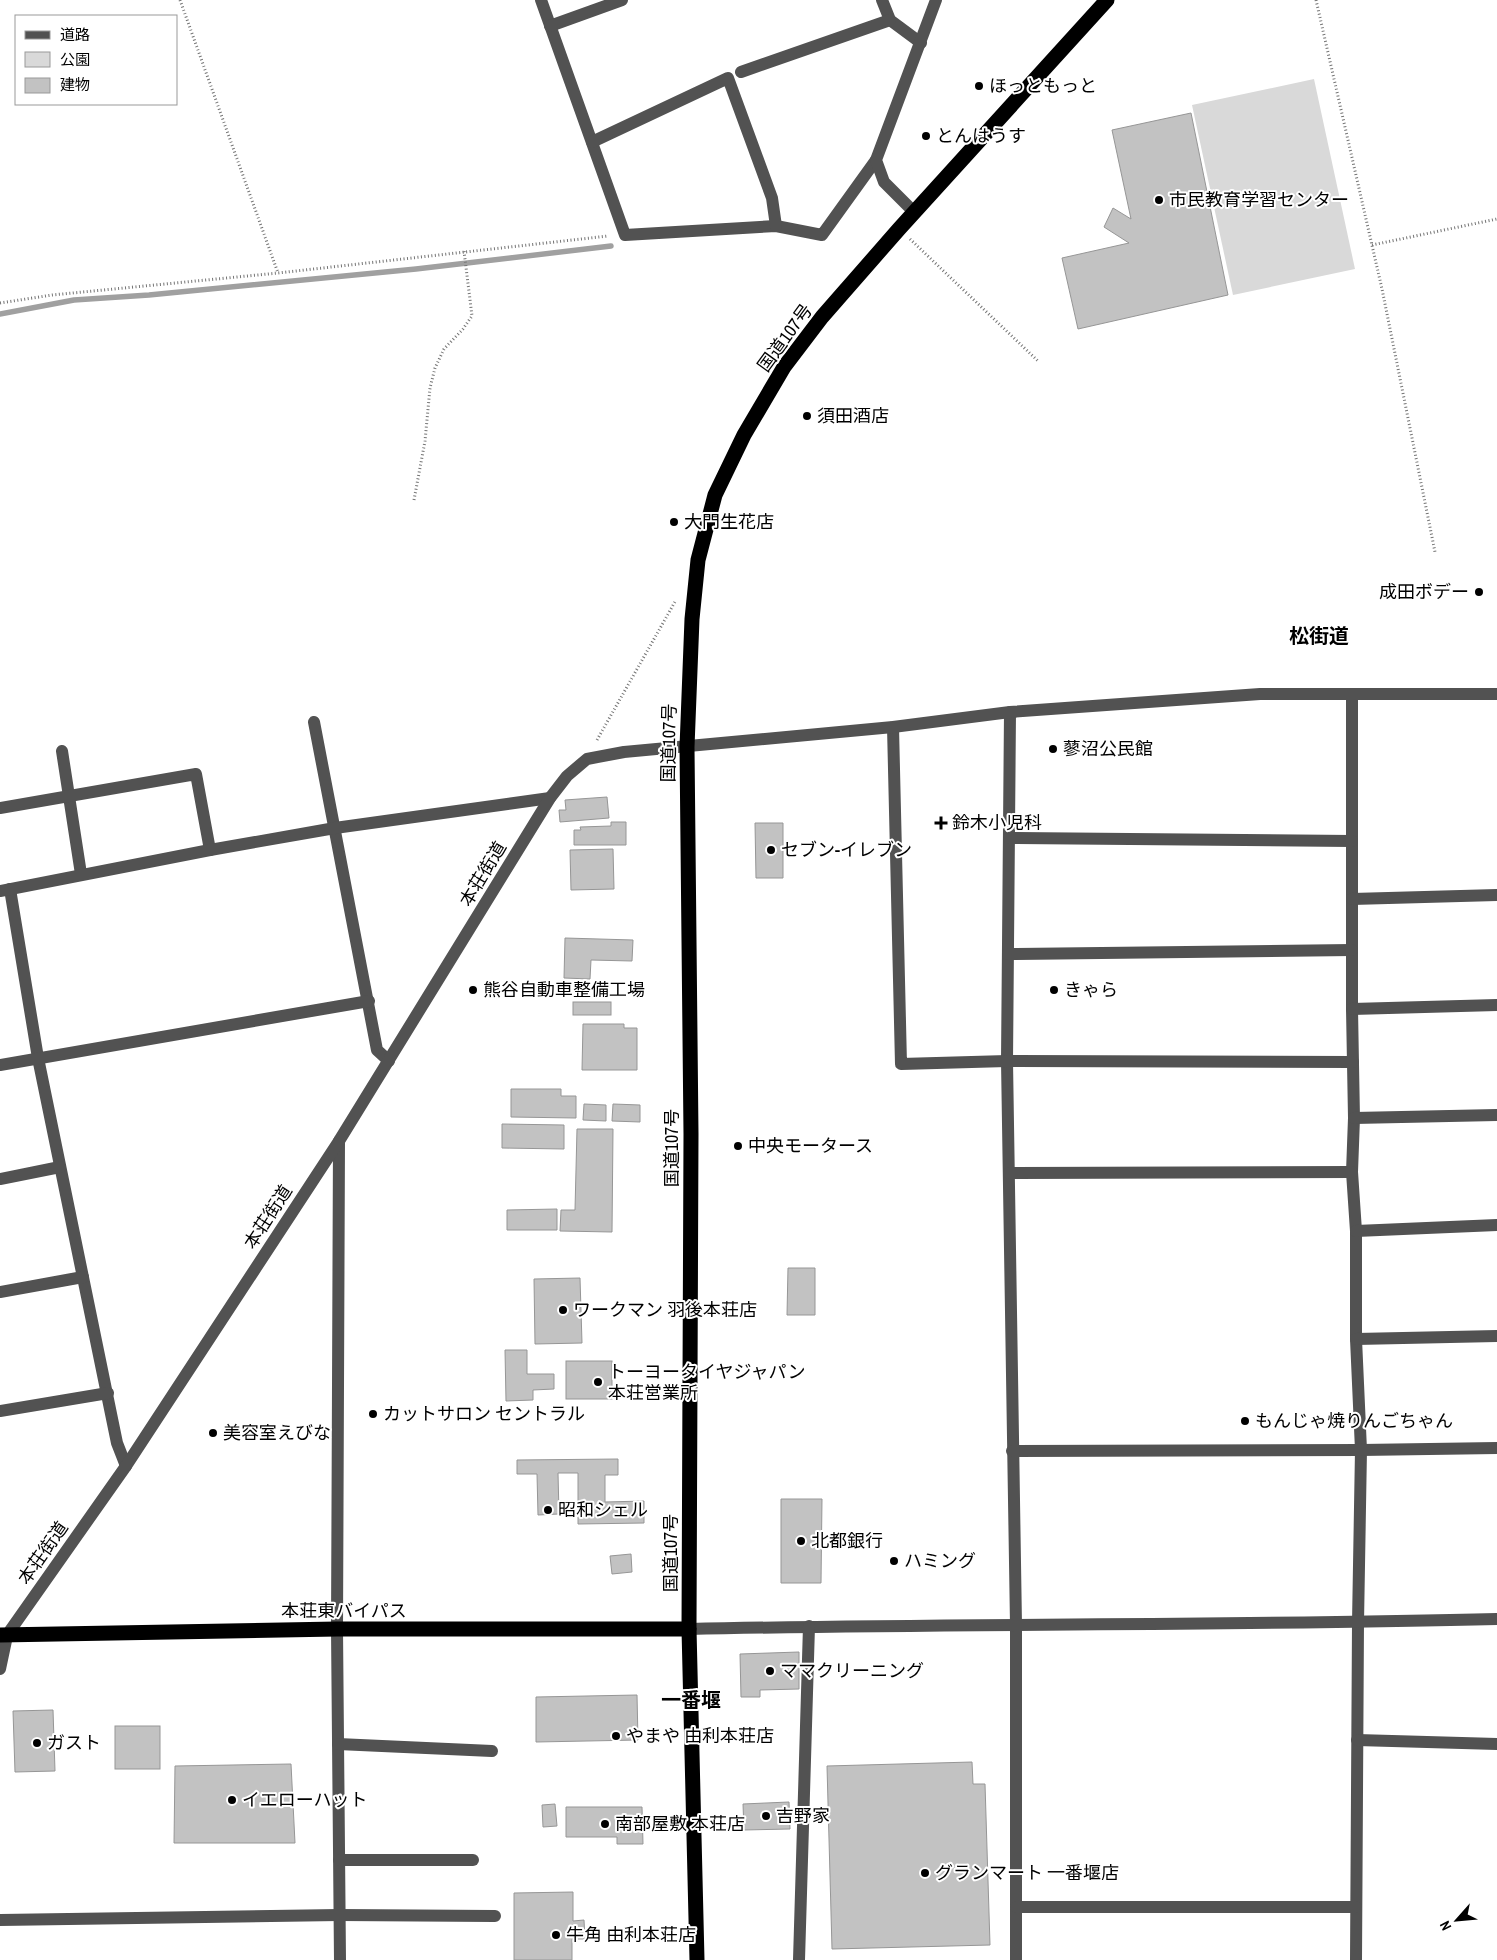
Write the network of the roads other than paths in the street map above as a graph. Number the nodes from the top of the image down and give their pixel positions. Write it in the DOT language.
graph roads {
  1 [pos="541,0"];
  2 [pos="622,0"];
  3 [pos="882,0"];
  4 [pos="936,0"];
  5 [pos="1107,0"];
  6 [pos="890,20"];
  7 [pos="550,26"];
  8 [pos="921,43"];
  9 [pos="740,72"];
  10 [pos="592,142"];
  11 [pos="876,160"];
  12 [pos="914,212"];
  13 [pos="776,226"];
  14 [pos="1352,694"];
  15 [pos="1497,694"];
  16 [pos="1010,712"];
  17 [pos="314,722"];
  18 [pos="893,726"];
  19 [pos="687,747"];
  20 [pos="62,751"];
  21 [pos="70,796"];
  22 [pos="550,798"];
  23 [pos="0,808"];
  24 [pos="335,828"];
  25 [pos="1009,838"];
  26 [pos="1352,841"];
  27 [pos="210,850"];
  28 [pos="81,874"];
  29 [pos="5,890"];
  30 [pos="1497,895"];
  31 [pos="1352,899"];
  32 [pos="1352,950"];
  33 [pos="1008,954"];
  34 [pos="369,1001"];
  35 [pos="1497,1005"];
  36 [pos="1352,1009"];
  37 [pos="38,1058"];
  38 [pos="389,1061"];
  39 [pos="1007,1061"];
  40 [pos="1353,1062"];
  41 [pos="0,1065"];
  42 [pos="1497,1115"];
  43 [pos="1354,1118"];
  44 [pos="339,1141"];
  45 [pos="60,1168"];
  46 [pos="1352,1172"];
  47 [pos="1009,1173"];
  48 [pos="0,1179"];
  49 [pos="1497,1225"];
  50 [pos="1356,1231"];
  51 [pos="83,1277"];
  52 [pos="0,1292"];
  53 [pos="1497,1336"];
  54 [pos="1356,1339"];
  55 [pos="108,1393"];
  56 [pos="0,1411"];
  57 [pos="1497,1448"];
  58 [pos="1361,1450"];
  59 [pos="1012,1451"];
  60 [pos="126,1466"];
  61 [pos="1497,1619"];
  62 [pos="1358,1623"];
  63 [pos="1016,1625"];
  64 [pos="809,1626"];
  65 [pos="337,1629"];
  66 [pos="689,1629"];
  67 [pos="2,1638"];
  68 [pos="0,1669"];
  69 [pos="1357,1740"];
  70 [pos="338,1744"];
  71 [pos="1497,1744"];
  72 [pos="492,1751"];
  73 [pos="339,1860"];
  74 [pos="473,1860"];
  75 [pos="1016,1907"];
  76 [pos="1356,1907"];
  77 [pos="339,1915"];
  78 [pos="496,1916"];
  79 [pos="0,1920"];
  80 [pos="340,1960"];
  81 [pos="697,1960"];
  82 [pos="799,1960"];
  83 [pos="1016,1960"];
  84 [pos="1356,1960"];
  1 -- 7 [label="street"];
  2 -- 7 [label="street"];
  3 -- 6 [label="street"];
  4 -- 8 [label="street"];
  5 -- 12 [label="highway, 国道107号"];
  6 -- 8 [label="street"];
  6 -- 9 [label="street"];
  7 -- 10 [label="street"];
  8 -- 11 [label="street"];
  10 -- 13 [label="street"];
  10 -- 13 [label="street"];
  11 -- 12 [label="street"];
  11 -- 13 [label="street"];
  12 -- 19 [label="highway, 国道107号"];
  14 -- 15 [label="street"];
  14 -- 16 [label="street"];
  14 -- 26 [label="street"];
  16 -- 18 [label="street"];
  16 -- 25 [label="street"];
  17 -- 24 [label="street"];
  18 -- 19 [label="street"];
  18 -- 39 [label="street"];
  19 -- 22 [label="street, 本荘街道"];
  19 -- 66 [label="highway, 国道107号"];
  20 -- 21 [label="street"];
  21 -- 23 [label="street"];
  21 -- 27 [label="street"];
  21 -- 28 [label="street"];
  22 -- 24 [label="street"];
  22 -- 38 [label="street, 本荘街道"];
  24 -- 27 [label="street"];
  24 -- 34 [label="street"];
  25 -- 26 [label="street"];
  25 -- 33 [label="street"];
  26 -- 31 [label="street"];
  27 -- 28 [label="street"];
  28 -- 29 [label="street"];
  29 -- 37 [label="street"];
  30 -- 31 [label="street"];
  31 -- 32 [label="street"];
  32 -- 33 [label="street"];
  32 -- 36 [label="street"];
  33 -- 39 [label="street"];
  34 -- 37 [label="street"];
  34 -- 38 [label="street"];
  35 -- 36 [label="street"];
  36 -- 40 [label="street"];
  37 -- 41 [label="street"];
  37 -- 45 [label="street"];
  38 -- 44 [label="street, 本荘街道"];
  39 -- 40 [label="street"];
  39 -- 47 [label="street"];
  40 -- 43 [label="street"];
  42 -- 43 [label="street"];
  43 -- 46 [label="street"];
  44 -- 60 [label="street, 本荘街道"];
  44 -- 65 [label="street"];
  45 -- 48 [label="street"];
  45 -- 51 [label="street"];
  46 -- 47 [label="street"];
  46 -- 50 [label="street"];
  47 -- 59 [label="street"];
  49 -- 50 [label="street"];
  50 -- 54 [label="street"];
  51 -- 52 [label="street"];
  51 -- 55 [label="street"];
  53 -- 54 [label="street"];
  54 -- 58 [label="street"];
  55 -- 56 [label="street"];
  55 -- 60 [label="street"];
  57 -- 58 [label="street"];
  58 -- 59 [label="street"];
  58 -- 62 [label="street"];
  59 -- 63 [label="street"];
  60 -- 67 [label="street, 本荘街道"];
  61 -- 62 [label="street"];
  62 -- 63 [label="street"];
  62 -- 69 [label="street"];
  63 -- 64 [label="street"];
  63 -- 75 [label="street"];
  64 -- 66 [label="street"];
  64 -- 82 [label="street"];
  65 -- 66 [label="highway, 本荘東バイパス"];
  65 -- 67 [label="highway, 本荘東バイパス"];
  65 -- 70 [label="street"];
  66 -- 81 [label="highway, 国道107号"];
  67 -- 68 [label="street"];
  69 -- 71 [label="street"];
  69 -- 76 [label="street"];
  70 -- 72 [label="street"];
  70 -- 73 [label="street"];
  73 -- 74 [label="street"];
  73 -- 77 [label="street"];
  75 -- 76 [label="street"];
  75 -- 83 [label="street"];
  76 -- 84 [label="street"];
  77 -- 78 [label="street"];
  77 -- 79 [label="street"];
  77 -- 80 [label="street"];
}
